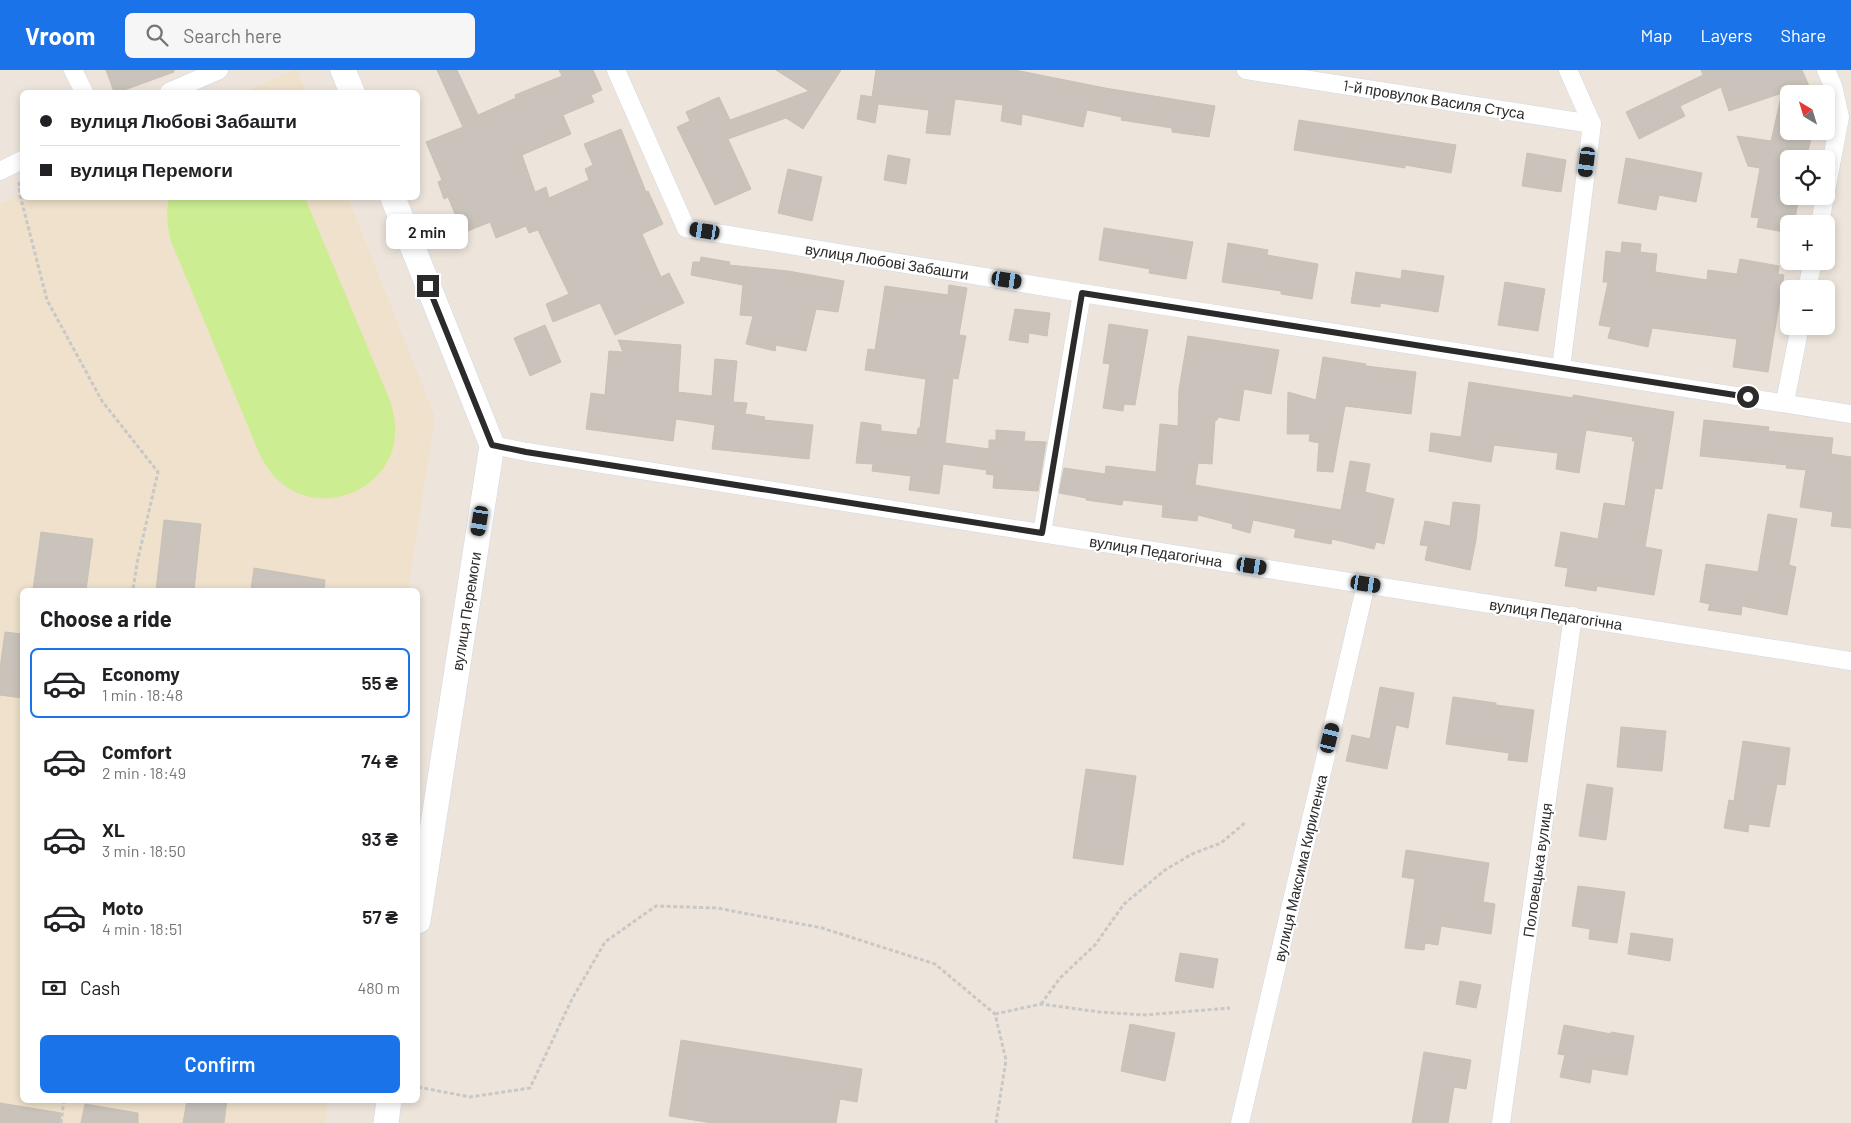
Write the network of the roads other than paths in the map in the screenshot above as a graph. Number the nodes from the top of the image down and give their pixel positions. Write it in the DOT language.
graph roads {
  1 [pos="74,70"];
  2 [pos="219,70"];
  3 [pos="343,70"];
  4 [pos="616,70"];
  5 [pos="1246,70"];
  6 [pos="1568,70"];
  7 [pos="1826,70"];
  8 [pos="83,90"];
  9 [pos="174,90"];
  10 [pos="351,90"];
  11 [pos="1592,124"];
  12 [pos="1834,150"];
  13 [pos="20,162"];
  14 [pos="0,171"];
  15 [pos="395,200"];
  16 [pos="1082,293"];
  17 [pos="1798,335"];
  18 [pos="1562,368"];
  19 [pos="1786,402"];
  20 [pos="1851,414"];
  21 [pos="492,445"];
  22 [pos="1042,533"];
  23 [pos="1366,584"];
  24 [pos="1573,616"];
  25 [pos="1851,661"];
  26 [pos="420,908"];
  27 [pos="389,1103"];
  28 [pos="386,1123"];
  29 [pos="1240,1123"];
  30 [pos="1502,1123"];
  1 -- 8 [label="street"];
  2 -- 9 [label="street"];
  3 -- 10 [label="street"];
  4 -- 16 [label="street, вулиця Любові Забашти"];
  5 -- 11 [label="street, 1-й провулок Василя Стуса"];
  6 -- 11 [label="street"];
  7 -- 12 [label="street"];
  11 -- 18 [label="street"];
  13 -- 14 [label="street"];
  15 -- 21 [label="street"];
  16 -- 18 [label="street, вулиця Любові Забашти"];
  16 -- 22 [label="street"];
  17 -- 19 [label="street"];
  18 -- 19 [label="street, вулиця Любові Забашти"];
  19 -- 20 [label="street, вулиця Любові Забашти"];
  21 -- 22 [label="street, вулиця Педагогічна"];
  21 -- 26 [label="street, вулиця Перемоги"];
  22 -- 23 [label="street, вулиця Педагогічна"];
  23 -- 24 [label="street, вулиця Педагогічна"];
  23 -- 29 [label="street, вулиця Максима Кириленка"];
  24 -- 25 [label="street, вулиця Педагогічна"];
  24 -- 30 [label="street, Половецька вулиця"];
  27 -- 28 [label="street"];
}
